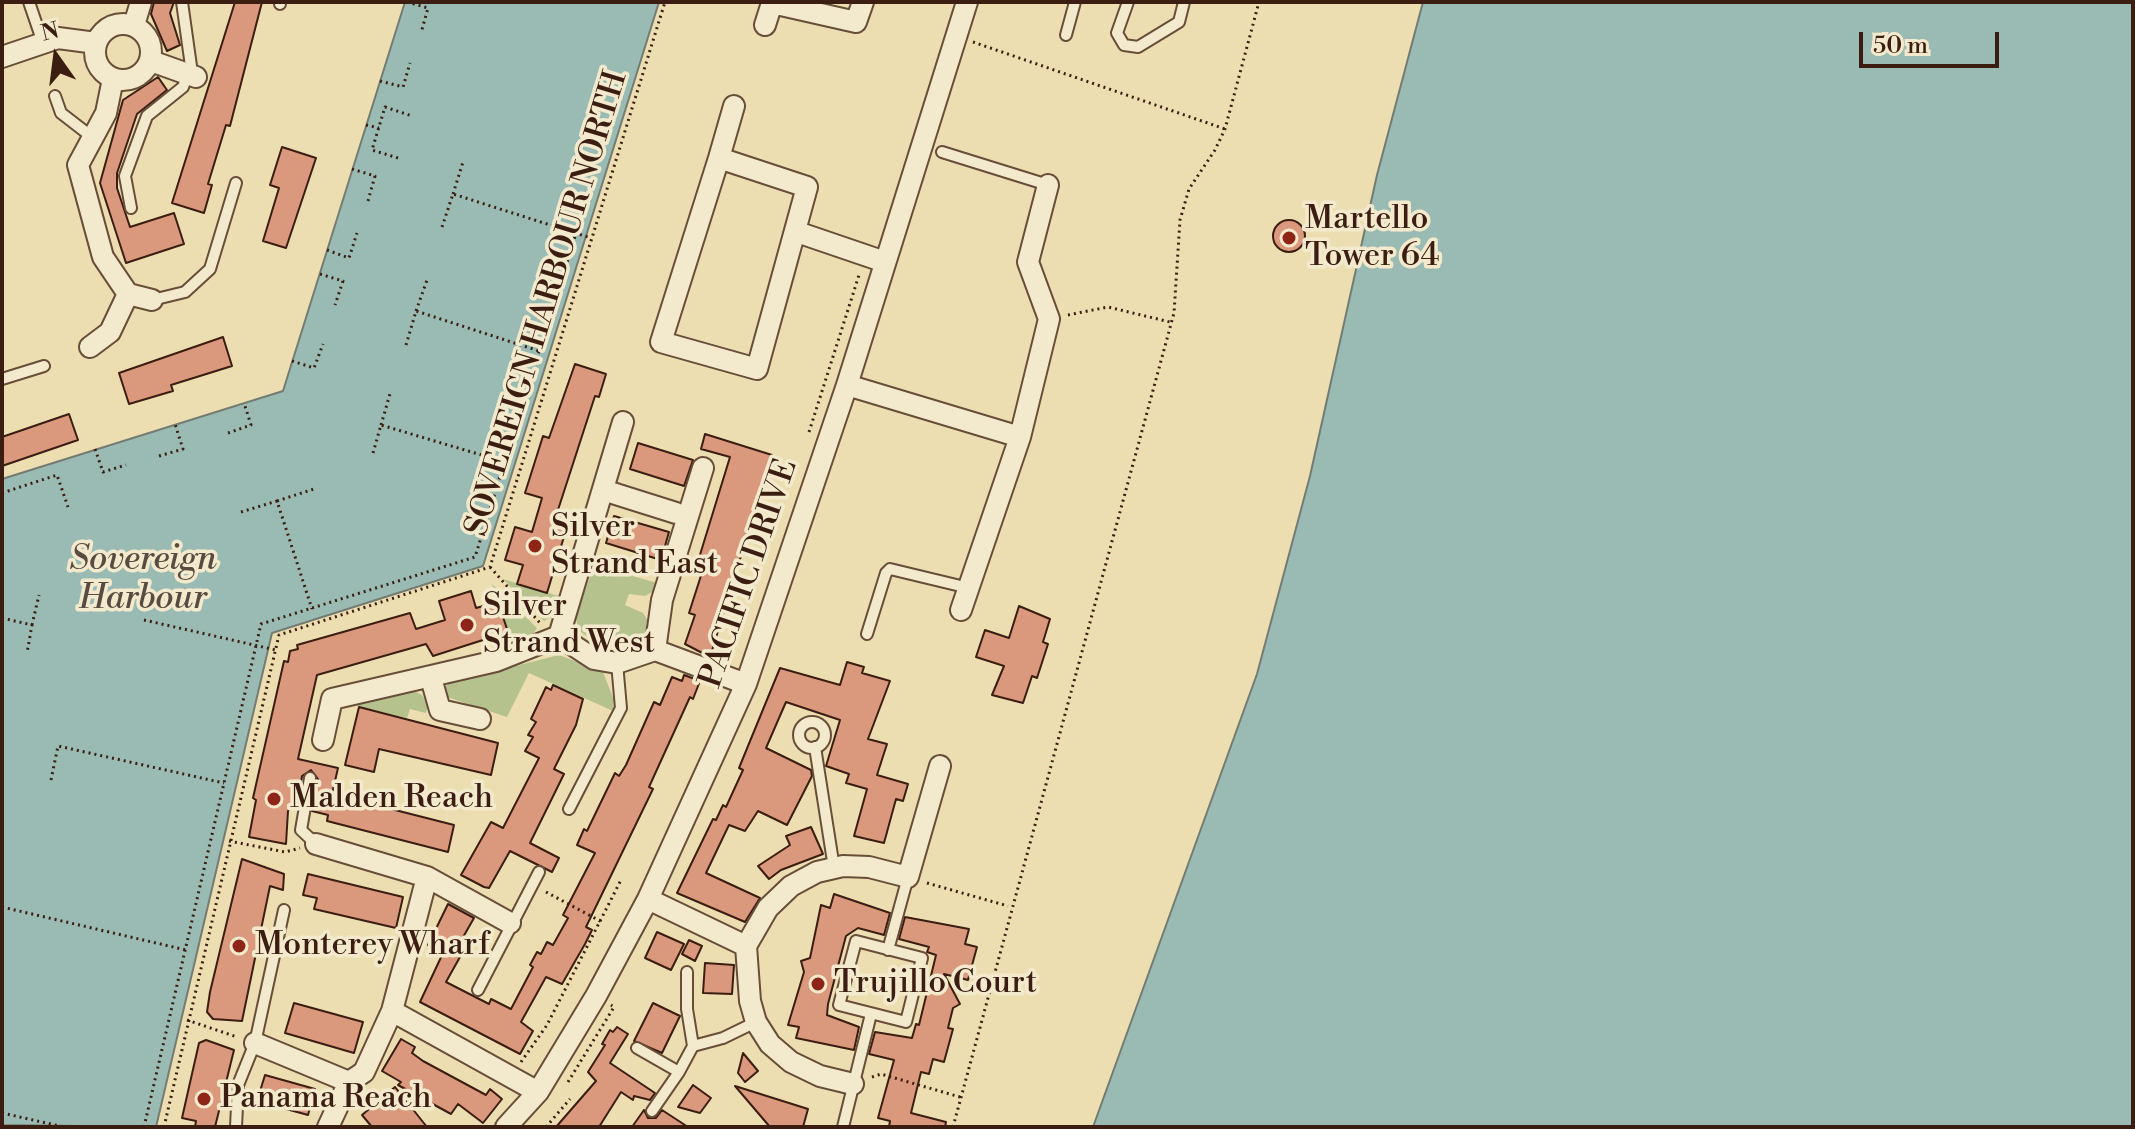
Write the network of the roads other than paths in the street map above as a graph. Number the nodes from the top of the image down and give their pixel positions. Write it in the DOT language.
graph roads {
  1 [pos="29,2"];
  2 [pos="141,2"];
  3 [pos="182,2"];
  4 [pos="863,2"];
  5 [pos="1075,2"];
  6 [pos="1128,2"];
  7 [pos="1184,2"];
  8 [pos="964,11"];
  9 [pos="134,25"];
  10 [pos="765,25"];
  11 [pos="1066,35"];
  12 [pos="43,43"];
  13 [pos="96,43"];
  14 [pos="2,57"];
  15 [pos="151,61"];
  16 [pos="192,76"];
  17 [pos="113,79"];
  18 [pos="55,96"];
  19 [pos="734,106"];
  20 [pos="92,137"];
  21 [pos="942,152"];
  22 [pos="719,158"];
  23 [pos="236,183"];
  24 [pos="1048,185"];
  25 [pos="131,208"];
  26 [pos="797,232"];
  27 [pos="885,262"];
  28 [pos="128,294"];
  29 [pos="152,300"];
  30 [pos="90,347"];
  31 [pos="44,366"];
  32 [pos="2,379"];
  33 [pos="847,385"];
  34 [pos="623,422"];
  35 [pos="1020,437"];
  36 [pos="703,468"];
  37 [pos="603,490"];
  38 [pos="676,513"];
  39 [pos="969,588"];
  40 [pos="961,610"];
  41 [pos="867,634"];
  42 [pos="559,636"];
  43 [pos="655,650"];
  44 [pos="617,663"];
  45 [pos="431,678"];
  46 [pos="746,684"];
  47 [pos="480,719"];
  48 [pos="323,740"];
  49 [pos="815,747"];
  50 [pos="940,766"];
  51 [pos="310,778"];
  52 [pos="569,809"];
  53 [pos="316,844"];
  54 [pos="834,868"];
  55 [pos="539,872"];
  56 [pos="427,877"];
  57 [pos="908,877"];
  58 [pos="648,899"];
  59 [pos="284,910"];
  60 [pos="510,923"];
  61 [pos="746,946"];
  62 [pos="888,950"];
  63 [pos="687,972"];
  64 [pos="478,990"];
  65 [pos="392,1011"];
  66 [pos="871,1014"];
  67 [pos="756,1022"];
  68 [pos="255,1043"];
  69 [pos="693,1046"];
  70 [pos="637,1048"];
  71 [pos="679,1072"];
  72 [pos="349,1082"];
  73 [pos="853,1084"];
  74 [pos="538,1092"];
  75 [pos="652,1111"];
  76 [pos="236,1127"];
  77 [pos="328,1127"];
  78 [pos="506,1127"];
  79 [pos="843,1127"];
  1 -- 12 [label="lane"];
  2 -- 9 [label="street"];
  3 -- 16 [label="lane"];
  4 -- 10 [label="street"];
  5 -- 11 [label="lane"];
  6 -- 7 [label="lane"];
  8 -- 27 [label="street, PACIFIC DRIVE"];
  9 -- 13 [label="street"];
  9 -- 15 [label="street"];
  12 -- 13 [label="street"];
  12 -- 14 [label="street"];
  13 -- 17 [label="street"];
  15 -- 16 [label="street"];
  15 -- 17 [label="street"];
  16 -- 25 [label="lane"];
  17 -- 20 [label="street"];
  18 -- 20 [label="lane"];
  19 -- 22 [label="street"];
  20 -- 28 [label="street"];
  21 -- 24 [label="lane"];
  22 -- 26 [label="street"];
  22 -- 26 [label="street"];
  23 -- 29 [label="lane"];
  24 -- 35 [label="street"];
  26 -- 27 [label="street"];
  27 -- 33 [label="street, PACIFIC DRIVE"];
  28 -- 29 [label="street"];
  28 -- 30 [label="street"];
  31 -- 32 [label="lane"];
  33 -- 35 [label="street"];
  33 -- 46 [label="street, PACIFIC DRIVE"];
  34 -- 37 [label="street"];
  35 -- 39 [label="street"];
  36 -- 43 [label="street"];
  37 -- 38 [label="street"];
  37 -- 42 [label="street"];
  39 -- 40 [label="street"];
  39 -- 41 [label="lane"];
  42 -- 44 [label="street"];
  42 -- 45 [label="street"];
  43 -- 44 [label="street"];
  43 -- 46 [label="street"];
  44 -- 52 [label="lane"];
  45 -- 47 [label="street"];
  45 -- 48 [label="street"];
  46 -- 58 [label="street, PACIFIC DRIVE"];
  49 -- 54 [label="lane"];
  50 -- 57 [label="street"];
  51 -- 53 [label="lane"];
  53 -- 56 [label="street"];
  54 -- 57 [label="street"];
  54 -- 61 [label="street"];
  55 -- 60 [label="lane"];
  56 -- 60 [label="street"];
  56 -- 65 [label="street"];
  57 -- 62 [label="lane"];
  58 -- 61 [label="street"];
  58 -- 74 [label="street, PACIFIC DRIVE"];
  59 -- 68 [label="lane"];
  60 -- 64 [label="lane"];
  61 -- 67 [label="street"];
  62 -- 66 [label="lane"];
  62 -- 66 [label="lane"];
  63 -- 69 [label="lane"];
  65 -- 72 [label="street"];
  65 -- 74 [label="street"];
  66 -- 73 [label="lane"];
  67 -- 69 [label="lane"];
  67 -- 73 [label="street"];
  68 -- 72 [label="street"];
  68 -- 76 [label="lane"];
  69 -- 71 [label="lane"];
  70 -- 71 [label="lane"];
  71 -- 75 [label="lane"];
  72 -- 77 [label="street"];
  73 -- 79 [label="lane"];
  74 -- 78 [label="street, PACIFIC DRIVE"];
}
